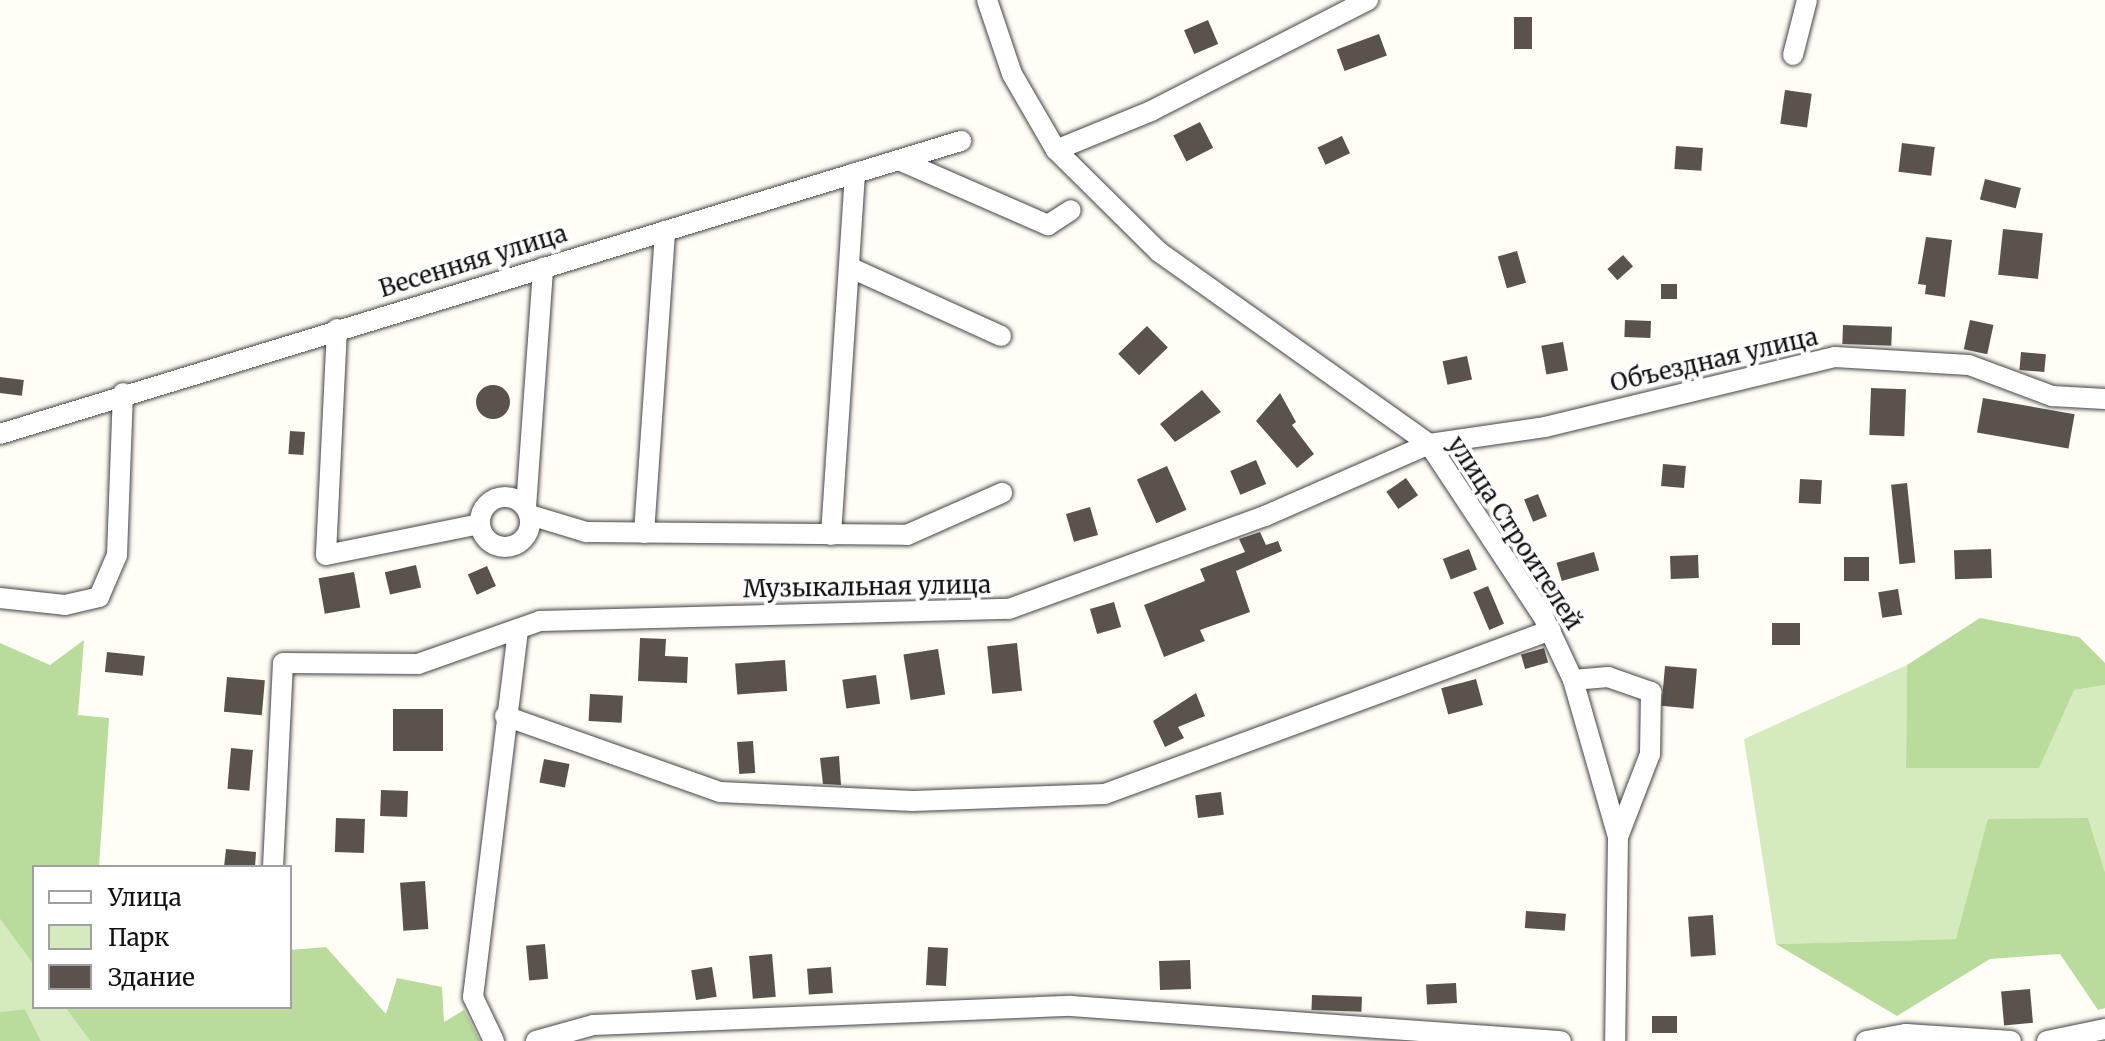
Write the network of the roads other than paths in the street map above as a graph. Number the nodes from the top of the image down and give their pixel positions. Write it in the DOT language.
graph roads {
  1 [pos="987,0"];
  2 [pos="1368,0"];
  3 [pos="1807,0"];
  4 [pos="1793,55"];
  5 [pos="961,141"];
  6 [pos="1056,150"];
  7 [pos="899,160"];
  8 [pos="855,173"];
  9 [pos="1071,210"];
  10 [pos="665,231"];
  11 [pos="849,267"];
  12 [pos="543,268"];
  13 [pos="337,329"];
  14 [pos="1001,336"];
  15 [pos="123,393"];
  16 [pos="2105,399"];
  17 [pos="0,434"];
  18 [pos="1429,444"];
  19 [pos="1002,493"];
  20 [pos="528,511"];
  21 [pos="480,524"];
  22 [pos="644,533"];
  23 [pos="831,535"];
  24 [pos="0,598"];
  25 [pos="518,629"];
  26 [pos="1551,630"];
  27 [pos="1573,680"];
  28 [pos="505,716"];
  29 [pos="1618,837"];
  30 [pos="273,865"];
  31 [pos="2105,1029"];
  32 [pos="494,1041"];
  33 [pos="536,1041"];
  34 [pos="1561,1041"];
  35 [pos="1615,1041"];
  36 [pos="1866,1041"];
  37 [pos="2011,1041"];
  38 [pos="2047,1041"];
  1 -- 6 [label="street, улица Строителей"];
  2 -- 6 [label="street"];
  3 -- 4 [label="street"];
  5 -- 7 [label="street, Весенняя улица"];
  6 -- 18 [label="street, улица Строителей"];
  7 -- 8 [label="street, Весенняя улица"];
  7 -- 9 [label="street"];
  8 -- 10 [label="street, Весенняя улица"];
  8 -- 11 [label="street"];
  10 -- 12 [label="street, Весенняя улица"];
  10 -- 22 [label="street"];
  11 -- 14 [label="street"];
  11 -- 23 [label="street"];
  12 -- 13 [label="street, Весенняя улица"];
  12 -- 20 [label="street"];
  13 -- 15 [label="street, Весенняя улица"];
  13 -- 21 [label="street"];
  15 -- 17 [label="street, Весенняя улица"];
  15 -- 24 [label="street"];
  16 -- 18 [label="street, Объездная улица"];
  18 -- 25 [label="street, Музыкальная улица"];
  18 -- 26 [label="street, улица Строителей"];
  19 -- 23 [label="street"];
  20 -- 21 [label="street"];
  20 -- 21 [label="street"];
  20 -- 22 [label="street"];
  22 -- 23 [label="street"];
  25 -- 28 [label="street"];
  25 -- 30 [label="street, Музыкальная улица"];
  26 -- 27 [label="street, улица Строителей"];
  26 -- 28 [label="street"];
  27 -- 29 [label="street, улица Строителей"];
  27 -- 29 [label="street"];
  28 -- 32 [label="street"];
  29 -- 35 [label="street, улица Строителей"];
  31 -- 38 [label="street"];
  33 -- 34 [label="street"];
  36 -- 37 [label="street"];
}
